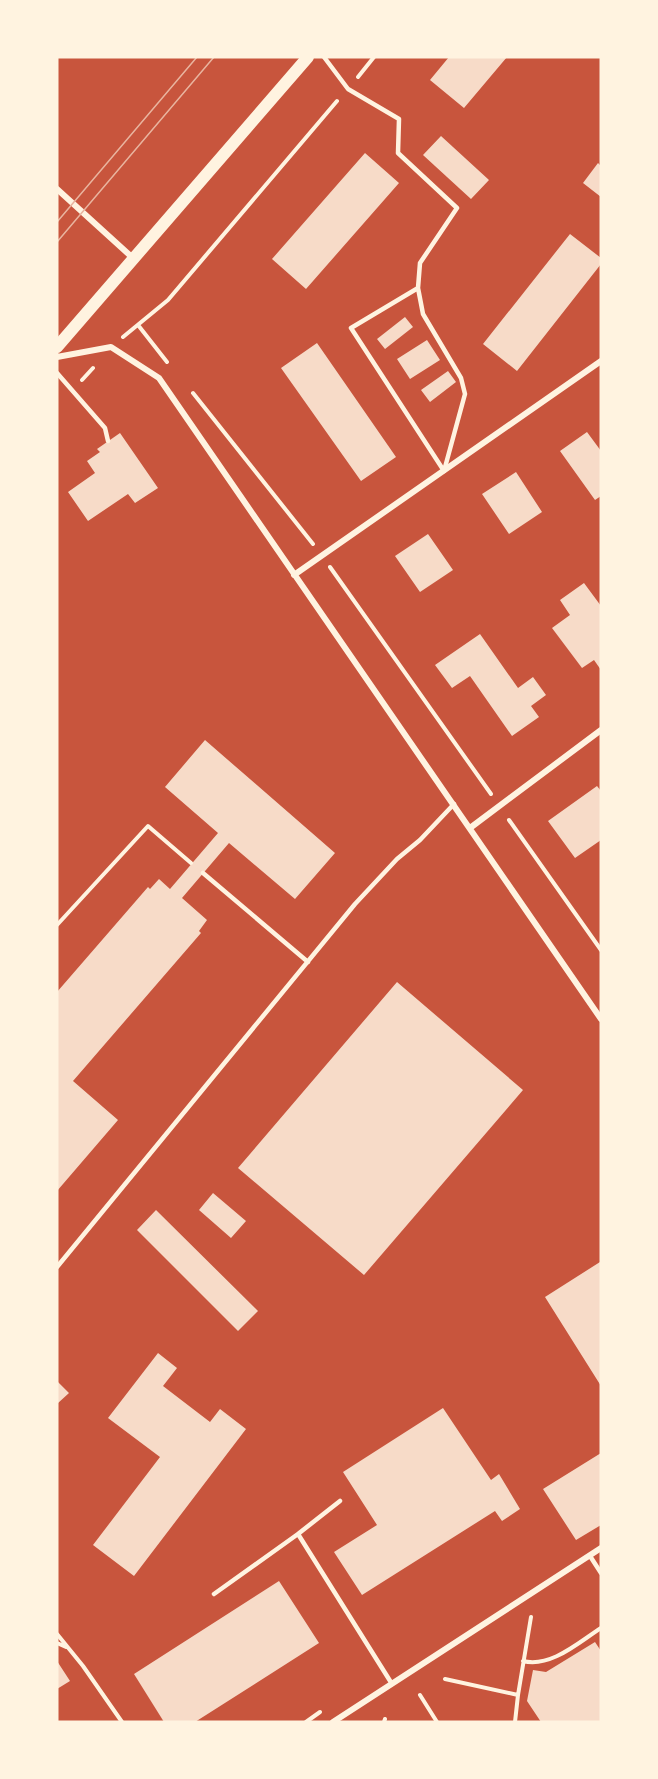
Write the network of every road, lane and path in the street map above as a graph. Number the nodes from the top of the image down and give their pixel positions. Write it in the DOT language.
graph roads {
  1 [pos="308,57"];
  2 [pos="324,57"];
  3 [pos="374,57"];
  4 [pos="348,89"];
  5 [pos="57,189"];
  6 [pos="134,259"];
  7 [pos="418,288"];
  8 [pos="138,325"];
  9 [pos="57,347"];
  10 [pos="111,347"];
  11 [pos="57,357"];
  12 [pos="601,361"];
  13 [pos="168,362"];
  14 [pos="57,373"];
  15 [pos="190,390"];
  16 [pos="72,391"];
  17 [pos="108,441"];
  18 [pos="444,471"];
  19 [pos="322,555"];
  20 [pos="294,575"];
  21 [pos="601,730"];
  22 [pos="454,804"];
  23 [pos="500,807"];
  24 [pos="470,828"];
  25 [pos="192,863"];
  26 [pos="203,873"];
  27 [pos="57,925"];
  28 [pos="601,950"];
  29 [pos="308,962"];
  30 [pos="601,1019"];
  31 [pos="57,1267"];
  32 [pos="340,1501"];
  33 [pos="298,1534"];
  34 [pos="601,1548"];
  35 [pos="590,1556"];
  36 [pos="601,1574"];
  37 [pos="214,1594"];
  38 [pos="531,1617"];
  39 [pos="601,1628"];
  40 [pos="57,1634"];
  41 [pos="57,1643"];
  42 [pos="69,1649"];
  43 [pos="523,1661"];
  44 [pos="445,1678"];
  45 [pos="392,1684"];
  46 [pos="420,1695"];
  47 [pos="518,1695"];
  48 [pos="122,1722"];
  49 [pos="333,1722"];
  50 [pos="437,1722"];
  51 [pos="515,1722"];
  1 -- 6 [label="main road"];
  2 -- 4 [label="lane"];
  3 -- 4 [label="path"];
  4 -- 7 [label="lane"];
  4 -- 8 [label="path"];
  5 -- 6 [label="street"];
  6 -- 9 [label="main road"];
  7 -- 18 [label="lane"];
  7 -- 18 [label="lane"];
  8 -- 10 [label="path"];
  8 -- 13 [label="path"];
  10 -- 11 [label="street"];
  10 -- 16 [label="path"];
  10 -- 20 [label="street"];
  12 -- 18 [label="street"];
  14 -- 16 [label="lane"];
  15 -- 19 [label="path"];
  16 -- 17 [label="lane"];
  18 -- 19 [label="street"];
  19 -- 20 [label="street"];
  19 -- 23 [label="path"];
  20 -- 22 [label="street"];
  21 -- 23 [label="street"];
  22 -- 24 [label="street"];
  22 -- 29 [label="lane"];
  23 -- 24 [label="street"];
  23 -- 28 [label="path"];
  24 -- 30 [label="street"];
  25 -- 27 [label="path"];
  26 -- 29 [label="lane"];
  29 -- 31 [label="lane"];
  32 -- 33 [label="lane"];
  33 -- 37 [label="lane"];
  33 -- 45 [label="lane"];
  34 -- 35 [label="street"];
  35 -- 36 [label="lane"];
  35 -- 45 [label="street"];
  38 -- 43 [label="path"];
  39 -- 43 [label="path"];
  40 -- 42 [label="path"];
  41 -- 42 [label="path"];
  42 -- 48 [label="path"];
  43 -- 47 [label="path"];
  44 -- 47 [label="path"];
  45 -- 49 [label="street"];
  46 -- 50 [label="path"];
  47 -- 51 [label="path"];
}
